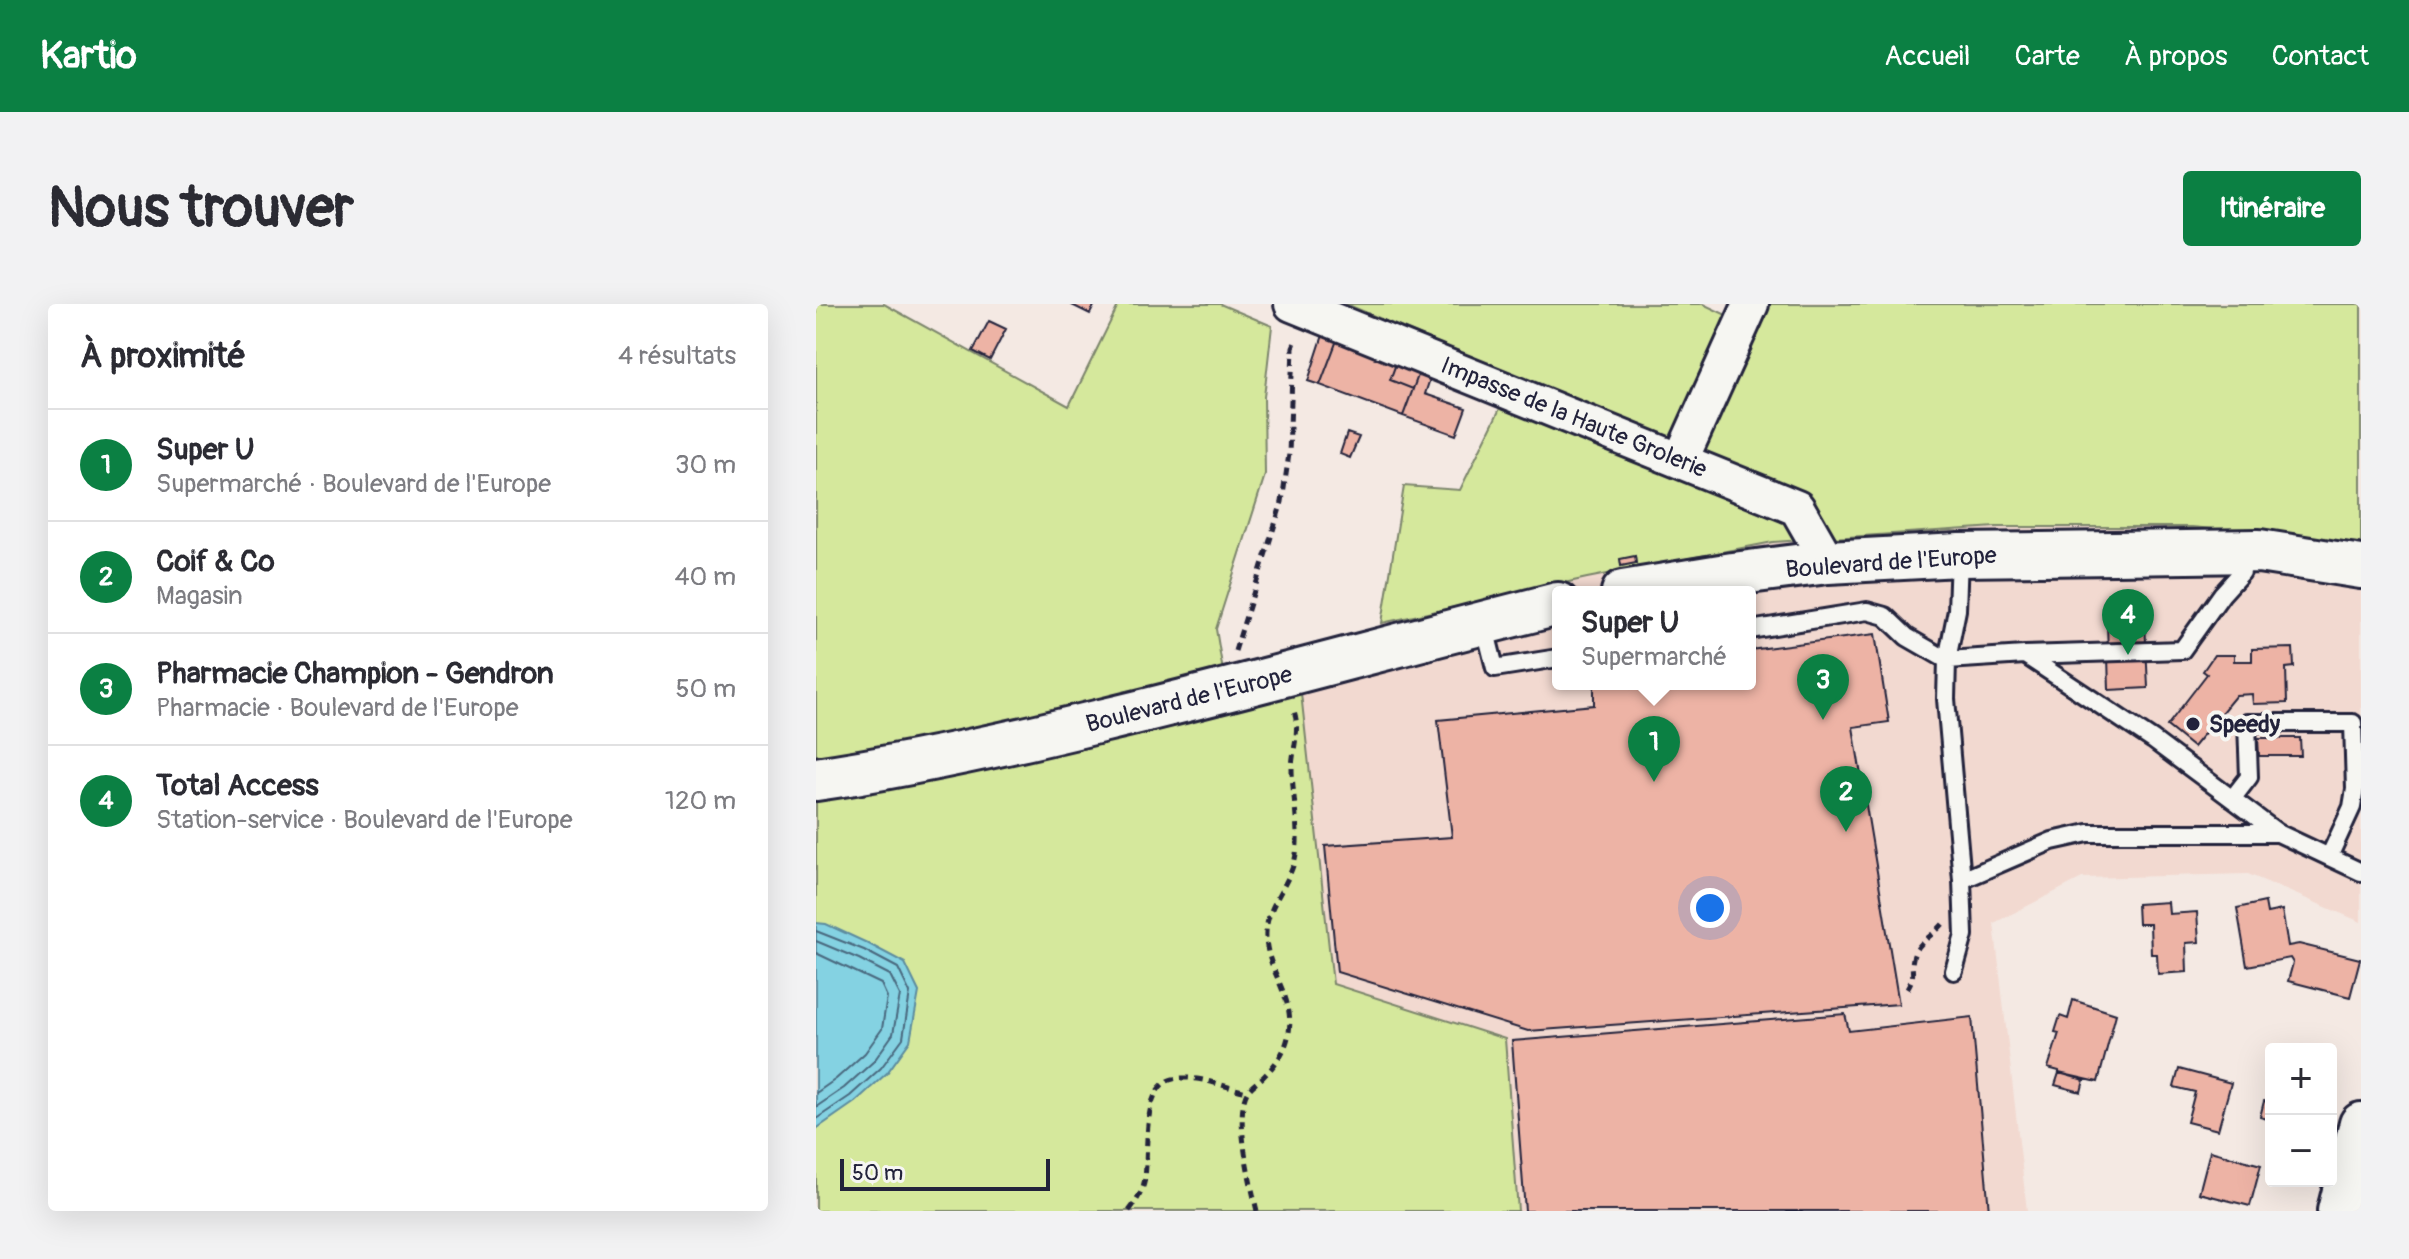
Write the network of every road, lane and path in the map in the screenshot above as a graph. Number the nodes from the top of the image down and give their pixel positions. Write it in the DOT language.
graph roads {
  1 [pos="1751,304"];
  2 [pos="1301,307"];
  3 [pos="1681,459"];
  4 [pos="2160,553"];
  5 [pos="1959,555"];
  6 [pos="1828,562"];
  7 [pos="2361,567"];
  8 [pos="2242,572"];
  9 [pos="1660,586"];
  10 [pos="2361,592"];
  11 [pos="1552,606"];
  12 [pos="1483,623"];
  13 [pos="1756,629"];
  14 [pos="2025,655"];
  15 [pos="1552,659"];
  16 [pos="1947,660"];
  17 [pos="1282,676"];
  18 [pos="1241,688"];
  19 [pos="816,779"];
  20 [pos="2232,799"];
  21 [pos="2278,833"];
  22 [pos="2329,857"];
  23 [pos="2361,872"];
  24 [pos="1962,880"];
  25 [pos="1944,917"];
  26 [pos="1954,971"];
  27 [pos="1907,989"];
  28 [pos="1247,1092"];
  29 [pos="2361,1124"];
  30 [pos="1129,1211"];
  31 [pos="1257,1211"];
  32 [pos="2339,1211"];
  1 -- 3 [label="street"];
  2 -- 3 [label="street, Impasse de la Haute Grolerie"];
  2 -- 18 [label="path"];
  3 -- 6 [label="street, Impasse de la Haute Grolerie"];
  4 -- 5 [label="street, Boulevard de l'Europe"];
  4 -- 7 [label="street, Boulevard de l'Europe"];
  4 -- 8 [label="street, Boulevard de l'Europe"];
  5 -- 6 [label="street, Boulevard de l'Europe"];
  5 -- 16 [label="lane"];
  6 -- 9 [label="street, Boulevard de l'Europe"];
  8 -- 10 [label="street, Boulevard de l'Europe"];
  8 -- 14 [label="lane"];
  11 -- 12 [label="street, Boulevard de l'Europe"];
  12 -- 15 [label="lane"];
  12 -- 17 [label="street, Boulevard de l'Europe"];
  13 -- 16 [label="lane"];
  14 -- 16 [label="lane"];
  14 -- 20 [label="lane"];
  16 -- 24 [label="lane"];
  17 -- 18 [label="street, Boulevard de l'Europe"];
  17 -- 28 [label="path"];
  18 -- 19 [label="street, Boulevard de l'Europe"];
  20 -- 21 [label="lane"];
  20 -- 22 [label="lane"];
  21 -- 22 [label="lane"];
  21 -- 24 [label="lane"];
  22 -- 23 [label="lane"];
  24 -- 26 [label="lane"];
  25 -- 27 [label="path"];
  28 -- 30 [label="path"];
  28 -- 31 [label="path"];
  29 -- 32 [label="street"];
}
